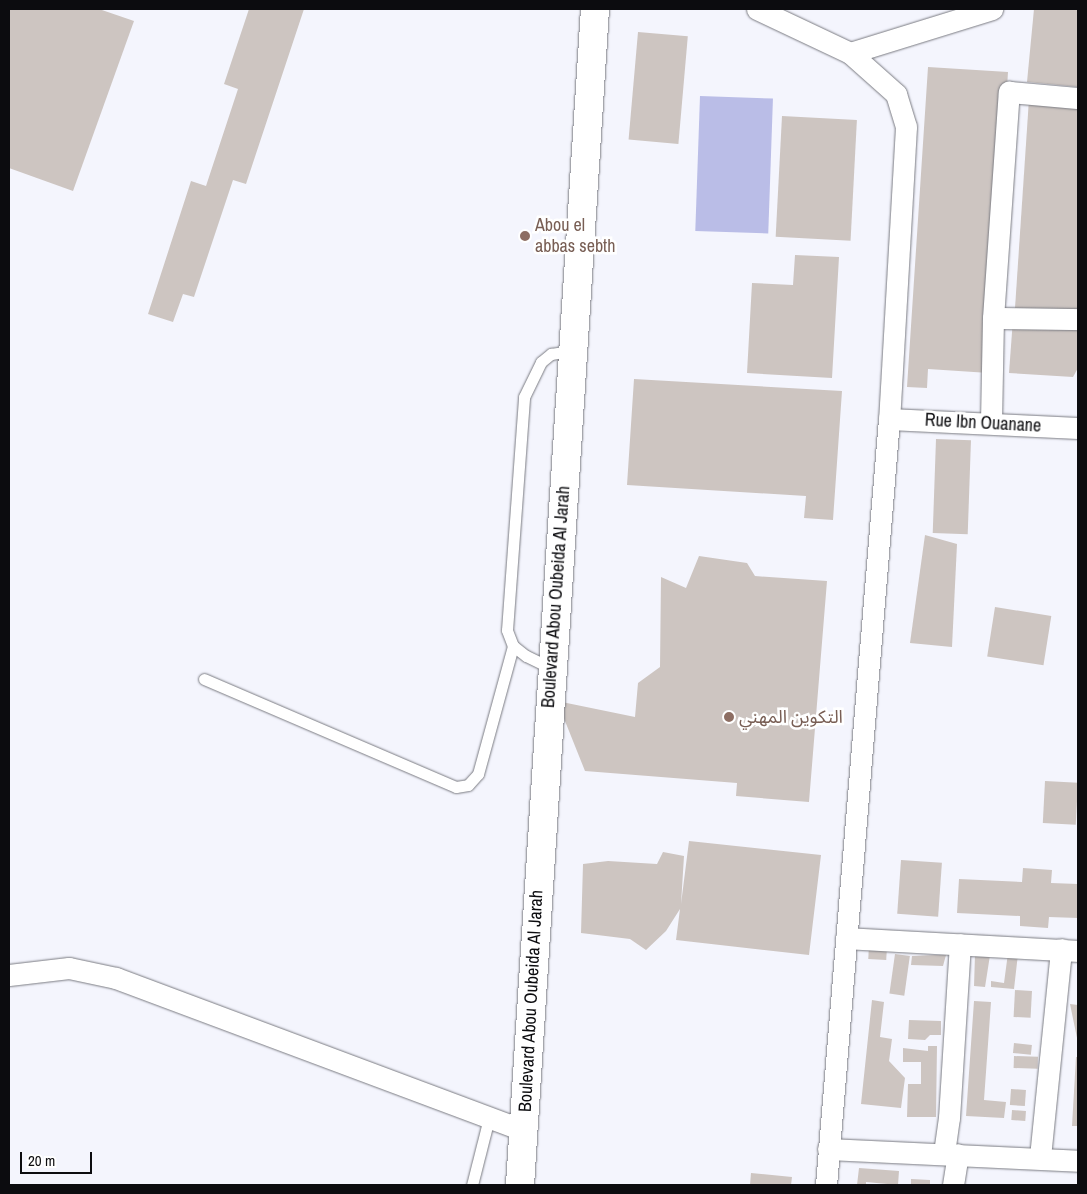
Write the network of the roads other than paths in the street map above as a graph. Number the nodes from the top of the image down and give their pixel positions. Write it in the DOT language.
graph roads {
  1 [pos="595,9"];
  2 [pos="757,9"];
  3 [pos="992,9"];
  4 [pos="850,53"];
  5 [pos="1078,98"];
  6 [pos="993,318"];
  7 [pos="1078,319"];
  8 [pos="571,351"];
  9 [pos="889,419"];
  10 [pos="991,422"];
  11 [pos="1078,428"];
  12 [pos="513,646"];
  13 [pos="551,668"];
  14 [pos="204,679"];
  15 [pos="846,938"];
  16 [pos="960,944"];
  17 [pos="1070,950"];
  18 [pos="9,975"];
  19 [pos="489,1118"];
  20 [pos="523,1130"];
  21 [pos="828,1149"];
  22 [pos="951,1154"];
  23 [pos="1040,1157"];
  24 [pos="1078,1161"];
  25 [pos="472,1185"];
  26 [pos="520,1185"];
  27 [pos="826,1185"];
  28 [pos="954,1185"];
  1 -- 8 [label="street, Boulevard Abou Oubeida Al Jarah"];
  2 -- 4 [label="street"];
  3 -- 4 [label="street"];
  4 -- 9 [label="street"];
  5 -- 6 [label="street"];
  6 -- 7 [label="street"];
  6 -- 10 [label="street"];
  8 -- 12 [label="lane"];
  8 -- 13 [label="street, Boulevard Abou Oubeida Al Jarah"];
  9 -- 10 [label="street, Rue Ibn Ouanane"];
  9 -- 15 [label="street"];
  10 -- 11 [label="street, Rue Ibn Ouanane"];
  12 -- 13 [label="lane"];
  12 -- 14 [label="lane"];
  13 -- 20 [label="street, Boulevard Abou Oubeida Al Jarah"];
  15 -- 16 [label="street"];
  15 -- 21 [label="street"];
  16 -- 17 [label="street"];
  16 -- 22 [label="street"];
  17 -- 23 [label="street"];
  18 -- 19 [label="street"];
  19 -- 20 [label="street"];
  19 -- 25 [label="lane"];
  20 -- 26 [label="street, Boulevard Abou Oubeida Al Jarah"];
  21 -- 22 [label="street"];
  21 -- 27 [label="street"];
  22 -- 23 [label="street"];
  22 -- 28 [label="street"];
  23 -- 24 [label="street"];
}
